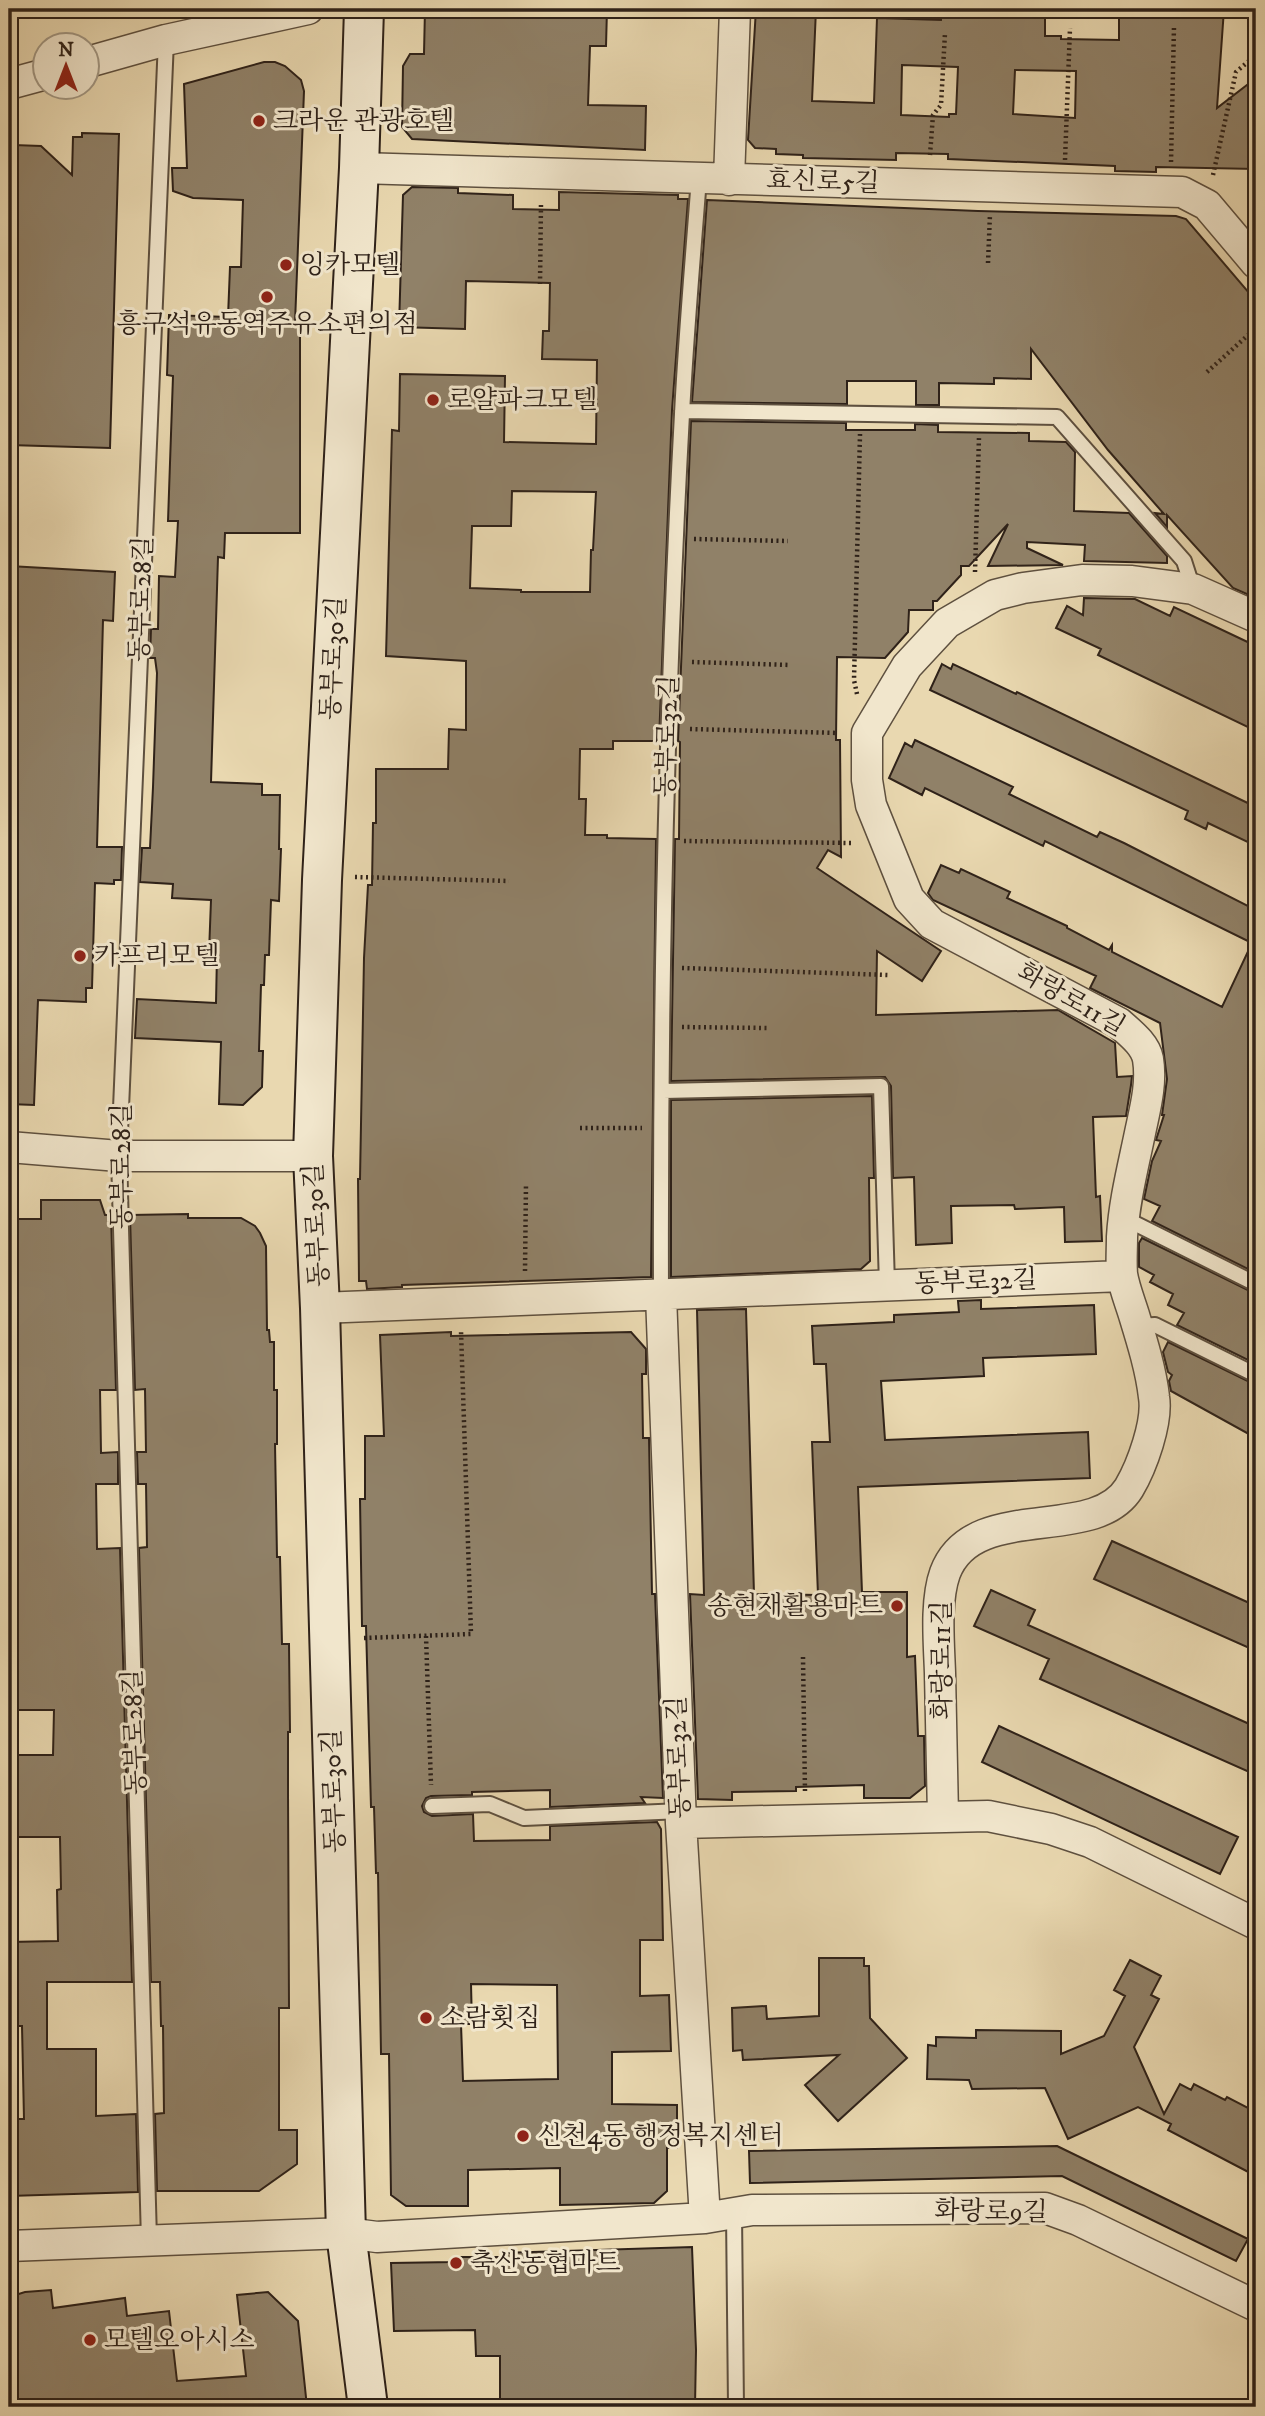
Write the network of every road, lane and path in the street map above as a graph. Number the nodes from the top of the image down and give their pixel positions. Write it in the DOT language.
graph roads {
  1 [pos="308,9"];
  2 [pos="364,9"];
  3 [pos="734,9"];
  4 [pos="1174,26"];
  5 [pos="1070,28"];
  6 [pos="945,33"];
  7 [pos="166,40"];
  8 [pos="1256,55"];
  9 [pos="102,58"];
  10 [pos="32,78"];
  11 [pos="9,84"];
  12 [pos="359,168"];
  13 [pos="541,174"];
  14 [pos="699,178"];
  15 [pos="729,180"];
  16 [pos="928,185"];
  17 [pos="990,186"];
  18 [pos="1064,189"];
  19 [pos="1167,192"];
  20 [pos="1201,201"];
  21 [pos="988,262"];
  22 [pos="1256,263"];
  23 [pos="540,284"];
  24 [pos="1256,328"];
  25 [pos="1207,372"];
  26 [pos="682,411"];
  27 [pos="980,415"];
  28 [pos="861,416"];
  29 [pos="676,539"];
  30 [pos="788,541"];
  31 [pos="1193,589"];
  32 [pos="979,603"];
  33 [pos="1256,617"];
  34 [pos="671,661"];
  35 [pos="790,665"];
  36 [pos="668,728"];
  37 [pos="867,733"];
  38 [pos="666,841"];
  39 [pos="887,843"];
  40 [pos="323,880"];
  41 [pos="509,881"];
  42 [pos="664,968"];
  43 [pos="889,975"];
  44 [pos="663,1027"];
  45 [pos="768,1028"];
  46 [pos="663,1091"];
  47 [pos="580,1128"];
  48 [pos="660,1128"];
  49 [pos="9,1147"];
  50 [pos="119,1156"];
  51 [pos="313,1156"];
  52 [pos="526,1183"];
  53 [pos="1124,1218"];
  54 [pos="1122,1276"];
  55 [pos="1256,1284"];
  56 [pos="887,1285"];
  57 [pos="661,1296"];
  58 [pos="525,1300"];
  59 [pos="460,1302"];
  60 [pos="320,1308"];
  61 [pos="1138,1326"];
  62 [pos="1256,1375"];
  63 [pos="426,1636"];
  64 [pos="330,1639"];
  65 [pos="803,1657"];
  66 [pos="432,1806"];
  67 [pos="943,1816"];
  68 [pos="681,1817"];
  69 [pos="805,1819"];
  70 [pos="1256,1924"];
  71 [pos="734,2213"];
  72 [pos="705,2218"];
  73 [pos="346,2233"];
  74 [pos="149,2240"];
  75 [pos="9,2246"];
  76 [pos="1256,2306"];
  77 [pos="368,2407"];
  78 [pos="736,2407"];
  1 -- 7 [label="street"];
  2 -- 12 [label="main road, 동부로30길"];
  3 -- 15 [label="street"];
  4 -- 19 [label="path"];
  5 -- 18 [label="path"];
  6 -- 16 [label="path"];
  7 -- 9 [label="street"];
  7 -- 50 [label="lane, 동부로28길"];
  8 -- 20 [label="path"];
  10 -- 11 [label="street"];
  12 -- 13 [label="street, 효신로5길"];
  12 -- 40 [label="main road, 동부로30길"];
  13 -- 14 [label="street, 효신로5길"];
  13 -- 23 [label="path"];
  14 -- 15 [label="street, 효신로5길"];
  14 -- 26 [label="lane, 동부로32길"];
  15 -- 16 [label="street, 효신로5길"];
  16 -- 17 [label="street, 효신로5길"];
  17 -- 18 [label="street, 효신로5길"];
  17 -- 21 [label="path"];
  18 -- 19 [label="street, 효신로5길"];
  19 -- 20 [label="street, 효신로5길"];
  20 -- 22 [label="street"];
  24 -- 25 [label="path"];
  26 -- 28 [label="lane"];
  26 -- 29 [label="lane, 동부로32길"];
  27 -- 28 [label="lane"];
  27 -- 31 [label="lane"];
  27 -- 32 [label="path"];
  28 -- 37 [label="path"];
  29 -- 30 [label="path"];
  29 -- 34 [label="lane, 동부로32길"];
  31 -- 32 [label="street"];
  31 -- 33 [label="street"];
  32 -- 37 [label="street"];
  34 -- 35 [label="path"];
  34 -- 36 [label="lane, 동부로32길"];
  36 -- 37 [label="path"];
  36 -- 38 [label="lane, 동부로32길"];
  37 -- 39 [label="street, 화랑로11길"];
  38 -- 39 [label="path"];
  38 -- 42 [label="lane, 동부로32길"];
  39 -- 53 [label="street, 화랑로11길"];
  40 -- 41 [label="path"];
  40 -- 51 [label="main road, 동부로30길"];
  42 -- 43 [label="path"];
  42 -- 44 [label="lane, 동부로32길"];
  44 -- 45 [label="path"];
  44 -- 46 [label="lane, 동부로32길"];
  46 -- 48 [label="lane, 동부로32길"];
  46 -- 56 [label="lane"];
  47 -- 48 [label="path"];
  48 -- 57 [label="lane, 동부로32길"];
  49 -- 50 [label="street"];
  50 -- 51 [label="street"];
  50 -- 74 [label="lane, 동부로28길"];
  51 -- 60 [label="main road, 동부로30길"];
  52 -- 58 [label="path"];
  53 -- 54 [label="street, 화랑로11길"];
  53 -- 55 [label="lane"];
  54 -- 56 [label="street, 동부로32길"];
  54 -- 61 [label="street, 화랑로11길"];
  56 -- 57 [label="street, 동부로32길"];
  57 -- 58 [label="street, 동부로30길"];
  57 -- 68 [label="street, 동부로32길"];
  58 -- 59 [label="street, 동부로30길"];
  59 -- 60 [label="street, 동부로30길"];
  59 -- 63 [label="path"];
  60 -- 64 [label="main road, 동부로30길"];
  61 -- 62 [label="lane"];
  61 -- 67 [label="street, 화랑로11길"];
  63 -- 64 [label="path"];
  63 -- 66 [label="path"];
  64 -- 73 [label="main road, 동부로30길"];
  65 -- 69 [label="path"];
  66 -- 68 [label="lane"];
  67 -- 69 [label="street"];
  67 -- 70 [label="street"];
  68 -- 69 [label="street"];
  68 -- 72 [label="street, 동부로32길"];
  71 -- 72 [label="street, 화랑로9길"];
  71 -- 76 [label="street, 화랑로9길"];
  71 -- 78 [label="lane"];
  72 -- 73 [label="street"];
  73 -- 74 [label="street"];
  73 -- 77 [label="main road, 동부로30길"];
  74 -- 75 [label="street"];
}
